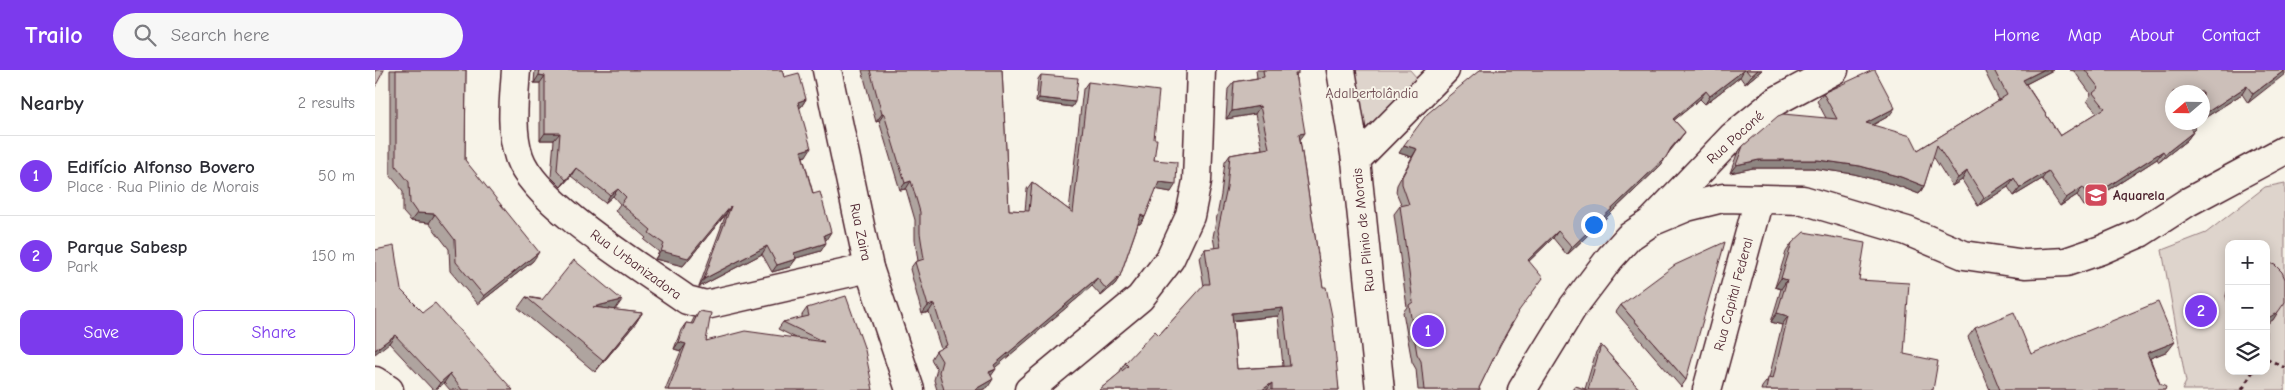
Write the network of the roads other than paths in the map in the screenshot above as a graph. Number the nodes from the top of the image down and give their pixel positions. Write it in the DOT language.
graph roads {
  1 [pos="516,70"];
  2 [pos="827,70"];
  3 [pos="1201,70"];
  4 [pos="1341,70"];
  5 [pos="1445,70"];
  6 [pos="1833,70"];
  7 [pos="2285,149"];
  8 [pos="1356,160"];
  9 [pos="1759,199"];
  10 [pos="1651,222"];
  11 [pos="869,268"];
  12 [pos="375,381"];
  13 [pos="389,390"];
  14 [pos="910,390"];
  15 [pos="1029,390"];
  16 [pos="1380,390"];
  17 [pos="1522,390"];
  18 [pos="1707,390"];
  1 -- 11 [label="street, Rua Urbanizadora"];
  2 -- 11 [label="street, Rua Zaira"];
  3 -- 15 [label="street"];
  4 -- 8 [label="street, Rua Plinio de Morais"];
  5 -- 8 [label="street"];
  6 -- 10 [label="street, Rua Poconé"];
  7 -- 9 [label="street"];
  8 -- 16 [label="street, Rua Plinio de Morais"];
  9 -- 10 [label="street"];
  9 -- 18 [label="street, Rua Capital Federal"];
  10 -- 17 [label="street"];
  11 -- 14 [label="street, Rua Zaira"];
  12 -- 13 [label="street"];
}
